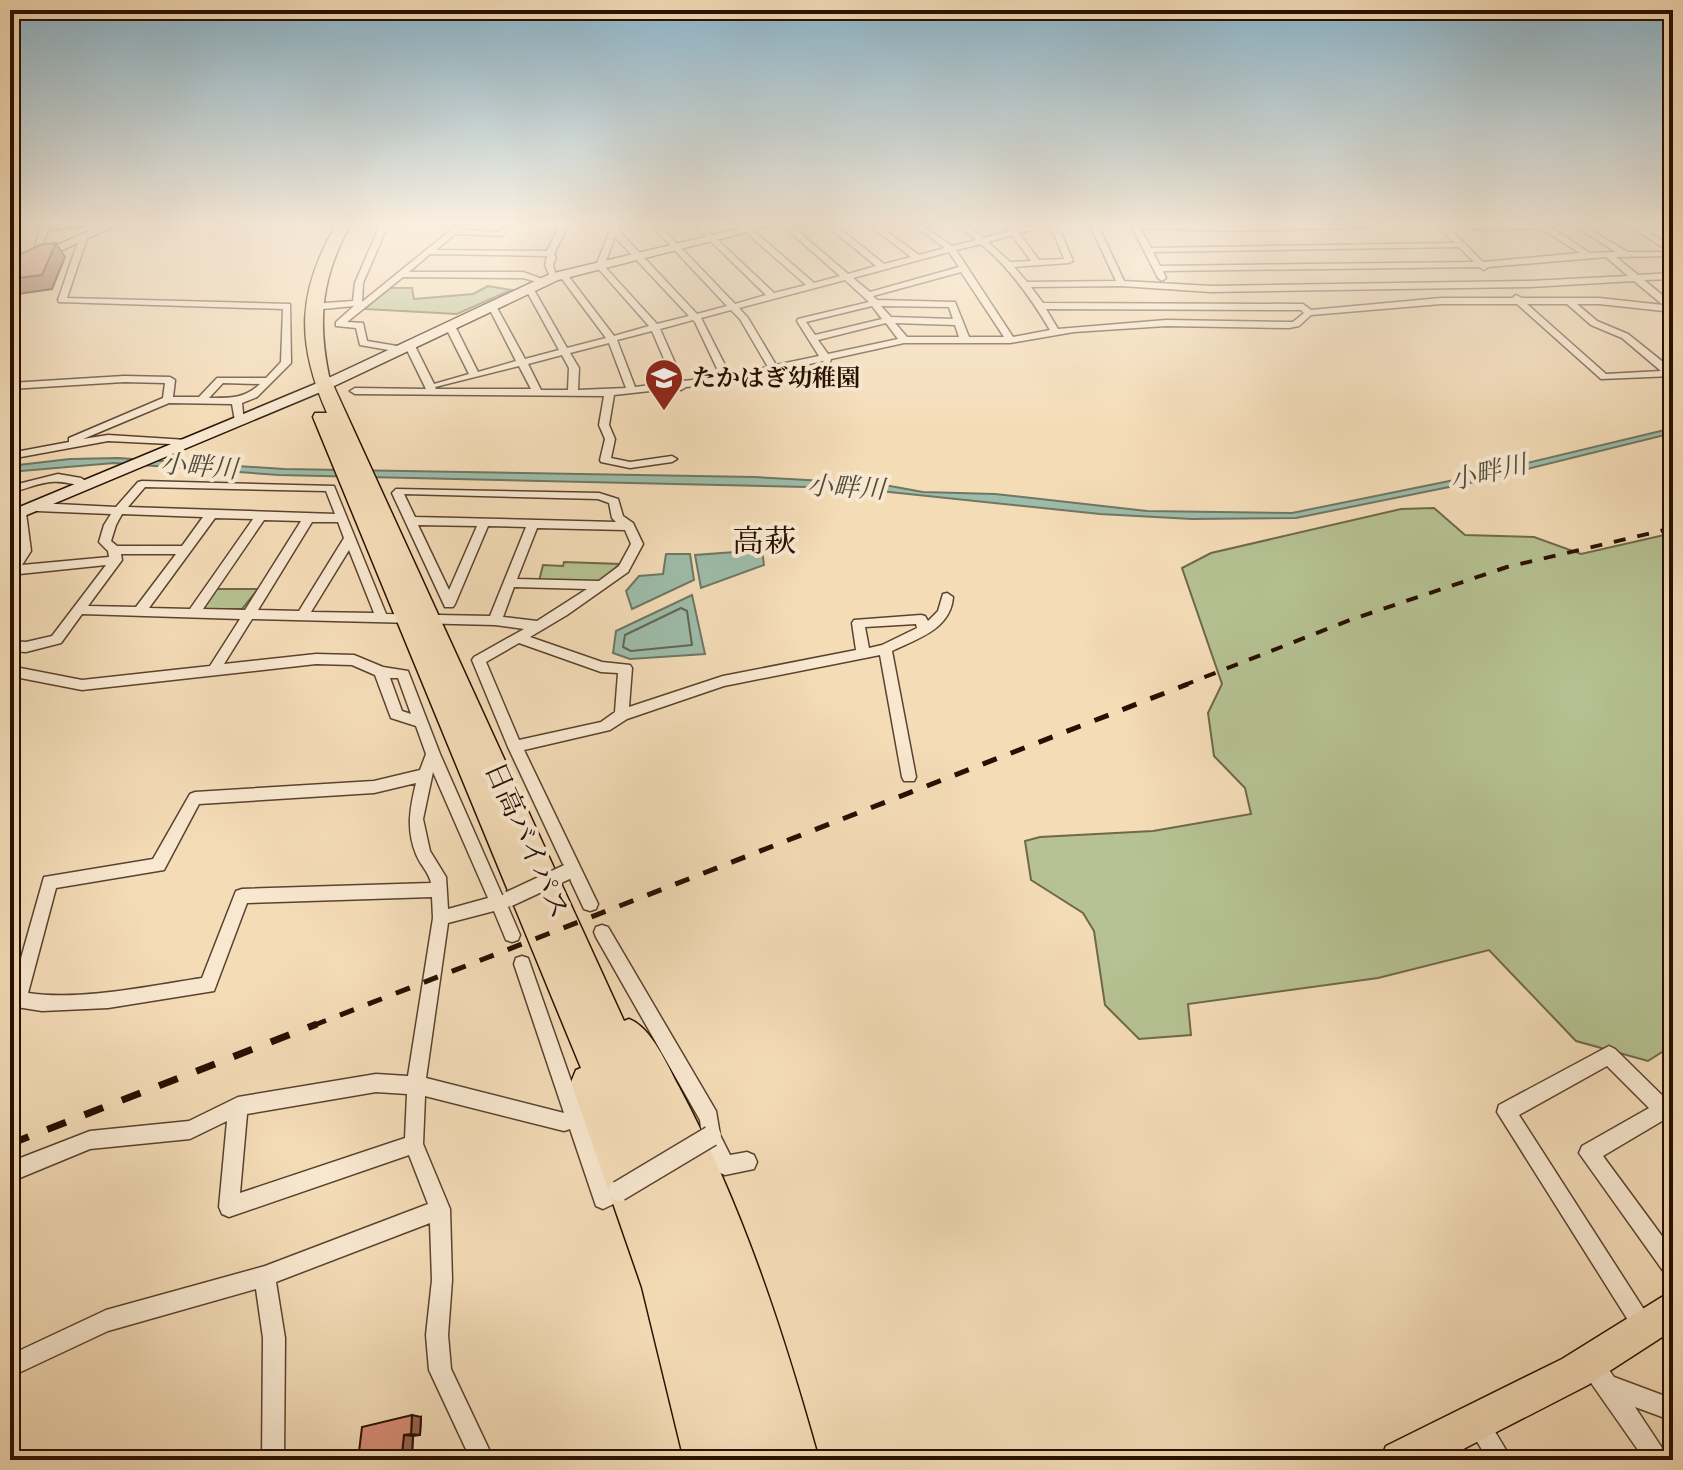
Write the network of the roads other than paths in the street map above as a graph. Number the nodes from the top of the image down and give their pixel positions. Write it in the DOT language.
graph roads {
  1 [pos="64,294"];
  2 [pos="301,294"];
  3 [pos="315,294"];
  4 [pos="359,294"];
  5 [pos="376,294"];
  6 [pos="517,294"];
  7 [pos="532,294"];
  8 [pos="569,294"];
  9 [pos="624,294"];
  10 [pos="674,294"];
  11 [pos="722,294"];
  12 [pos="770,294"];
  13 [pos="782,294"];
  14 [pos="866,294"];
  15 [pos="887,294"];
  16 [pos="981,294"];
  17 [pos="1033,294"];
  18 [pos="1170,294"];
  19 [pos="1349,294"];
  20 [pos="1511,294"];
  21 [pos="1655,294"];
  22 [pos="772,296"];
  23 [pos="1660,298"];
  24 [pos="1673,298"];
  25 [pos="871,299"];
  26 [pos="1569,301"];
  27 [pos="1519,302"];
  28 [pos="359,306"];
  29 [pos="492,306"];
  30 [pos="1041,306"];
  31 [pos="1176,306"];
  32 [pos="312,307"];
  33 [pos="735,307"];
  34 [pos="1673,308"];
  35 [pos="1362,311"];
  36 [pos="1309,313"];
  37 [pos="696,317"];
  38 [pos="888,320"];
  39 [pos="959,322"];
  40 [pos="1185,323"];
  41 [pos="450,326"];
  42 [pos="655,328"];
  43 [pos="1056,333"];
  44 [pos="612,339"];
  45 [pos="812,339"];
  46 [pos="904,340"];
  47 [pos="965,340"];
  48 [pos="1010,340"];
  49 [pos="404,347"];
  50 [pos="566,352"];
  51 [pos="827,360"];
  52 [pos="523,363"];
  53 [pos="774,370"];
  54 [pos="1671,373"];
  55 [pos="475,376"];
  56 [pos="727,379"];
  57 [pos="270,381"];
  58 [pos="10,386"];
  59 [pos="681,387"];
  60 [pos="318,388"];
  61 [pos="430,388"];
  62 [pos="355,391"];
  63 [pos="632,391"];
  64 [pos="538,393"];
  65 [pos="573,393"];
  66 [pos="609,393"];
  67 [pos="168,400"];
  68 [pos="201,401"];
  69 [pos="237,401"];
  70 [pos="240,421"];
  71 [pos="187,443"];
  72 [pos="59,447"];
  73 [pos="10,456"];
  74 [pos="672,459"];
  75 [pos="87,485"];
  76 [pos="10,490"];
  77 [pos="37,507"];
  78 [pos="118,512"];
  79 [pos="15,515"];
  80 [pos="211,515"];
  81 [pos="260,517"];
  82 [pos="309,518"];
  83 [pos="341,518"];
  84 [pos="410,521"];
  85 [pos="484,523"];
  86 [pos="533,524"];
  87 [pos="629,526"];
  88 [pos="349,540"];
  89 [pos="185,550"];
  90 [pos="115,555"];
  91 [pos="12,572"];
  92 [pos="511,583"];
  93 [pos="602,585"];
  94 [pos="947,597"];
  95 [pos="79,610"];
  96 [pos="140,611"];
  97 [pos="194,612"];
  98 [pos="249,614"];
  99 [pos="303,615"];
  100 [pos="406,620"];
  101 [pos="495,621"];
  102 [pos="540,626"];
  103 [pos="924,630"];
  104 [pos="519,638"];
  105 [pos="10,646"];
  106 [pos="26,647"];
  107 [pos="885,649"];
  108 [pos="863,653"];
  109 [pos="10,668"];
  110 [pos="214,670"];
  111 [pos="622,715"];
  112 [pos="515,747"];
  113 [pos="433,754"];
  114 [pos="425,775"];
  115 [pos="909,777"];
  116 [pos="570,870"];
  117 [pos="440,890"];
  118 [pos="504,901"];
  119 [pos="590,904"];
  120 [pos="441,918"];
  121 [pos="602,932"];
  122 [pos="512,935"];
  123 [pos="552,964"];
  124 [pos="15,997"];
  125 [pos="416,1085"];
  126 [pos="238,1106"];
  127 [pos="1668,1115"];
  128 [pos="564,1122"];
  129 [pos="711,1136"];
  130 [pos="414,1144"];
  131 [pos="747,1162"];
  132 [pos="10,1172"];
  133 [pos="440,1209"];
  134 [pos="1673,1268"];
  135 [pos="265,1276"];
  136 [pos="1659,1319"];
  137 [pos="10,1366"];
  138 [pos="1597,1373"];
  139 [pos="1673,1410"];
  140 [pos="1476,1422"];
  141 [pos="273,1460"];
  142 [pos="483,1460"];
  143 [pos="705,1460"];
  144 [pos="738,1460"];
  145 [pos="772,1460"];
  146 [pos="798,1460"];
  147 [pos="1400,1460"];
  148 [pos="1501,1460"];
  149 [pos="1659,1460"];
  1 -- 57 [label="street"];
  2 -- 60 [label="highway, 日高バイパス"];
  3 -- 32 [label="highway, 日高バイパス"];
  4 -- 28 [label="street"];
  5 -- 28 [label="street"];
  6 -- 29 [label="street"];
  7 -- 50 [label="street"];
  8 -- 44 [label="street"];
  9 -- 42 [label="street"];
  10 -- 37 [label="street"];
  11 -- 33 [label="street"];
  12 -- 22 [label="street"];
  13 -- 22 [label="street"];
  14 -- 25 [label="street"];
  15 -- 25 [label="street"];
  16 -- 48 [label="street"];
  17 -- 30 [label="street"];
  18 -- 31 [label="street"];
  19 -- 35 [label="street"];
  20 -- 27 [label="street"];
  21 -- 23 [label="street"];
  22 -- 33 [label="street"];
  23 -- 24 [label="street"];
  23 -- 34 [label="street"];
  25 -- 38 [label="street"];
  25 -- 39 [label="street"];
  25 -- 45 [label="street"];
  26 -- 27 [label="street"];
  26 -- 34 [label="street"];
  26 -- 54 [label="street"];
  27 -- 35 [label="street"];
  27 -- 54 [label="street"];
  28 -- 32 [label="street"];
  28 -- 49 [label="street"];
  29 -- 41 [label="street"];
  29 -- 52 [label="street"];
  30 -- 31 [label="street"];
  30 -- 43 [label="street"];
  31 -- 36 [label="street"];
  31 -- 40 [label="street"];
  32 -- 60 [label="highway, 日高バイパス"];
  33 -- 37 [label="street"];
  33 -- 53 [label="street"];
  35 -- 36 [label="street"];
  36 -- 40 [label="street"];
  37 -- 42 [label="street"];
  37 -- 56 [label="street"];
  38 -- 39 [label="street"];
  38 -- 45 [label="street"];
  38 -- 46 [label="street"];
  39 -- 47 [label="street"];
  40 -- 43 [label="street"];
  41 -- 49 [label="street"];
  41 -- 55 [label="street"];
  42 -- 44 [label="street"];
  42 -- 59 [label="street"];
  43 -- 48 [label="street"];
  44 -- 50 [label="street"];
  44 -- 63 [label="street"];
  45 -- 51 [label="street"];
  46 -- 47 [label="street"];
  46 -- 51 [label="street"];
  47 -- 48 [label="street"];
  49 -- 60 [label="street"];
  49 -- 61 [label="street"];
  50 -- 52 [label="street"];
  50 -- 65 [label="street"];
  51 -- 53 [label="street"];
  52 -- 55 [label="street"];
  52 -- 64 [label="street"];
  53 -- 56 [label="street"];
  55 -- 61 [label="street"];
  56 -- 59 [label="street"];
  57 -- 68 [label="street"];
  57 -- 69 [label="street"];
  58 -- 67 [label="street"];
  59 -- 63 [label="street"];
  60 -- 70 [label="street"];
  60 -- 100 [label="highway, 日高バイパス"];
  61 -- 62 [label="street"];
  61 -- 64 [label="street"];
  63 -- 66 [label="street"];
  64 -- 65 [label="street"];
  65 -- 66 [label="street"];
  66 -- 74 [label="street"];
  67 -- 68 [label="street"];
  67 -- 72 [label="street"];
  68 -- 69 [label="street"];
  69 -- 70 [label="street"];
  70 -- 71 [label="street"];
  71 -- 72 [label="street"];
  71 -- 75 [label="street"];
  72 -- 73 [label="street"];
  75 -- 76 [label="street"];
  75 -- 77 [label="street"];
  77 -- 78 [label="street"];
  77 -- 79 [label="street"];
  78 -- 80 [label="street"];
  78 -- 83 [label="street"];
  78 -- 90 [label="street"];
  79 -- 91 [label="street"];
  80 -- 81 [label="street"];
  80 -- 89 [label="street"];
  81 -- 82 [label="street"];
  81 -- 97 [label="street"];
  82 -- 83 [label="street"];
  82 -- 98 [label="street"];
  83 -- 88 [label="street"];
  84 -- 85 [label="street"];
  84 -- 85 [label="street"];
  84 -- 87 [label="street"];
  85 -- 86 [label="street"];
  86 -- 87 [label="street"];
  86 -- 92 [label="street"];
  87 -- 93 [label="street"];
  88 -- 99 [label="street"];
  88 -- 100 [label="street"];
  89 -- 90 [label="street"];
  89 -- 96 [label="street"];
  90 -- 91 [label="street"];
  90 -- 95 [label="street"];
  92 -- 93 [label="street"];
  92 -- 101 [label="street"];
  93 -- 102 [label="street"];
  94 -- 103 [label="street"];
  95 -- 96 [label="street"];
  95 -- 106 [label="street"];
  96 -- 97 [label="street"];
  97 -- 98 [label="street"];
  98 -- 99 [label="street"];
  98 -- 110 [label="street"];
  99 -- 100 [label="street"];
  100 -- 101 [label="street"];
  100 -- 123 [label="highway, 日高バイパス"];
  101 -- 102 [label="street"];
  102 -- 104 [label="street"];
  103 -- 107 [label="street"];
  103 -- 108 [label="street"];
  104 -- 111 [label="street"];
  104 -- 112 [label="street"];
  105 -- 106 [label="street"];
  106 -- 109 [label="street"];
  107 -- 108 [label="street"];
  107 -- 115 [label="street"];
  108 -- 111 [label="street"];
  109 -- 110 [label="street"];
  110 -- 113 [label="street"];
  111 -- 112 [label="street"];
  112 -- 116 [label="street"];
  113 -- 114 [label="street"];
  113 -- 118 [label="street"];
  114 -- 117 [label="street"];
  114 -- 124 [label="street"];
  116 -- 118 [label="street, bridge"];
  116 -- 119 [label="street"];
  117 -- 120 [label="street"];
  117 -- 124 [label="street"];
  118 -- 120 [label="street"];
  118 -- 122 [label="street"];
  120 -- 125 [label="street"];
  121 -- 129 [label="street"];
  123 -- 129 [label="street, bridge"];
  123 -- 143 [label="highway"];
  123 -- 144 [label="highway, 日高バイパス"];
  123 -- 145 [label="highway, 日高バイパス"];
  123 -- 146 [label="highway"];
  125 -- 126 [label="street"];
  125 -- 128 [label="street"];
  125 -- 130 [label="street"];
  126 -- 130 [label="street"];
  126 -- 132 [label="street"];
  127 -- 134 [label="street"];
  127 -- 136 [label="street"];
  129 -- 131 [label="street"];
  130 -- 133 [label="street"];
  133 -- 135 [label="street"];
  133 -- 142 [label="street"];
  135 -- 137 [label="street"];
  135 -- 141 [label="street"];
  136 -- 138 [label="main road"];
  138 -- 139 [label="street"];
  138 -- 140 [label="main road"];
  138 -- 149 [label="street"];
  140 -- 147 [label="main road"];
  140 -- 148 [label="street"];
}
